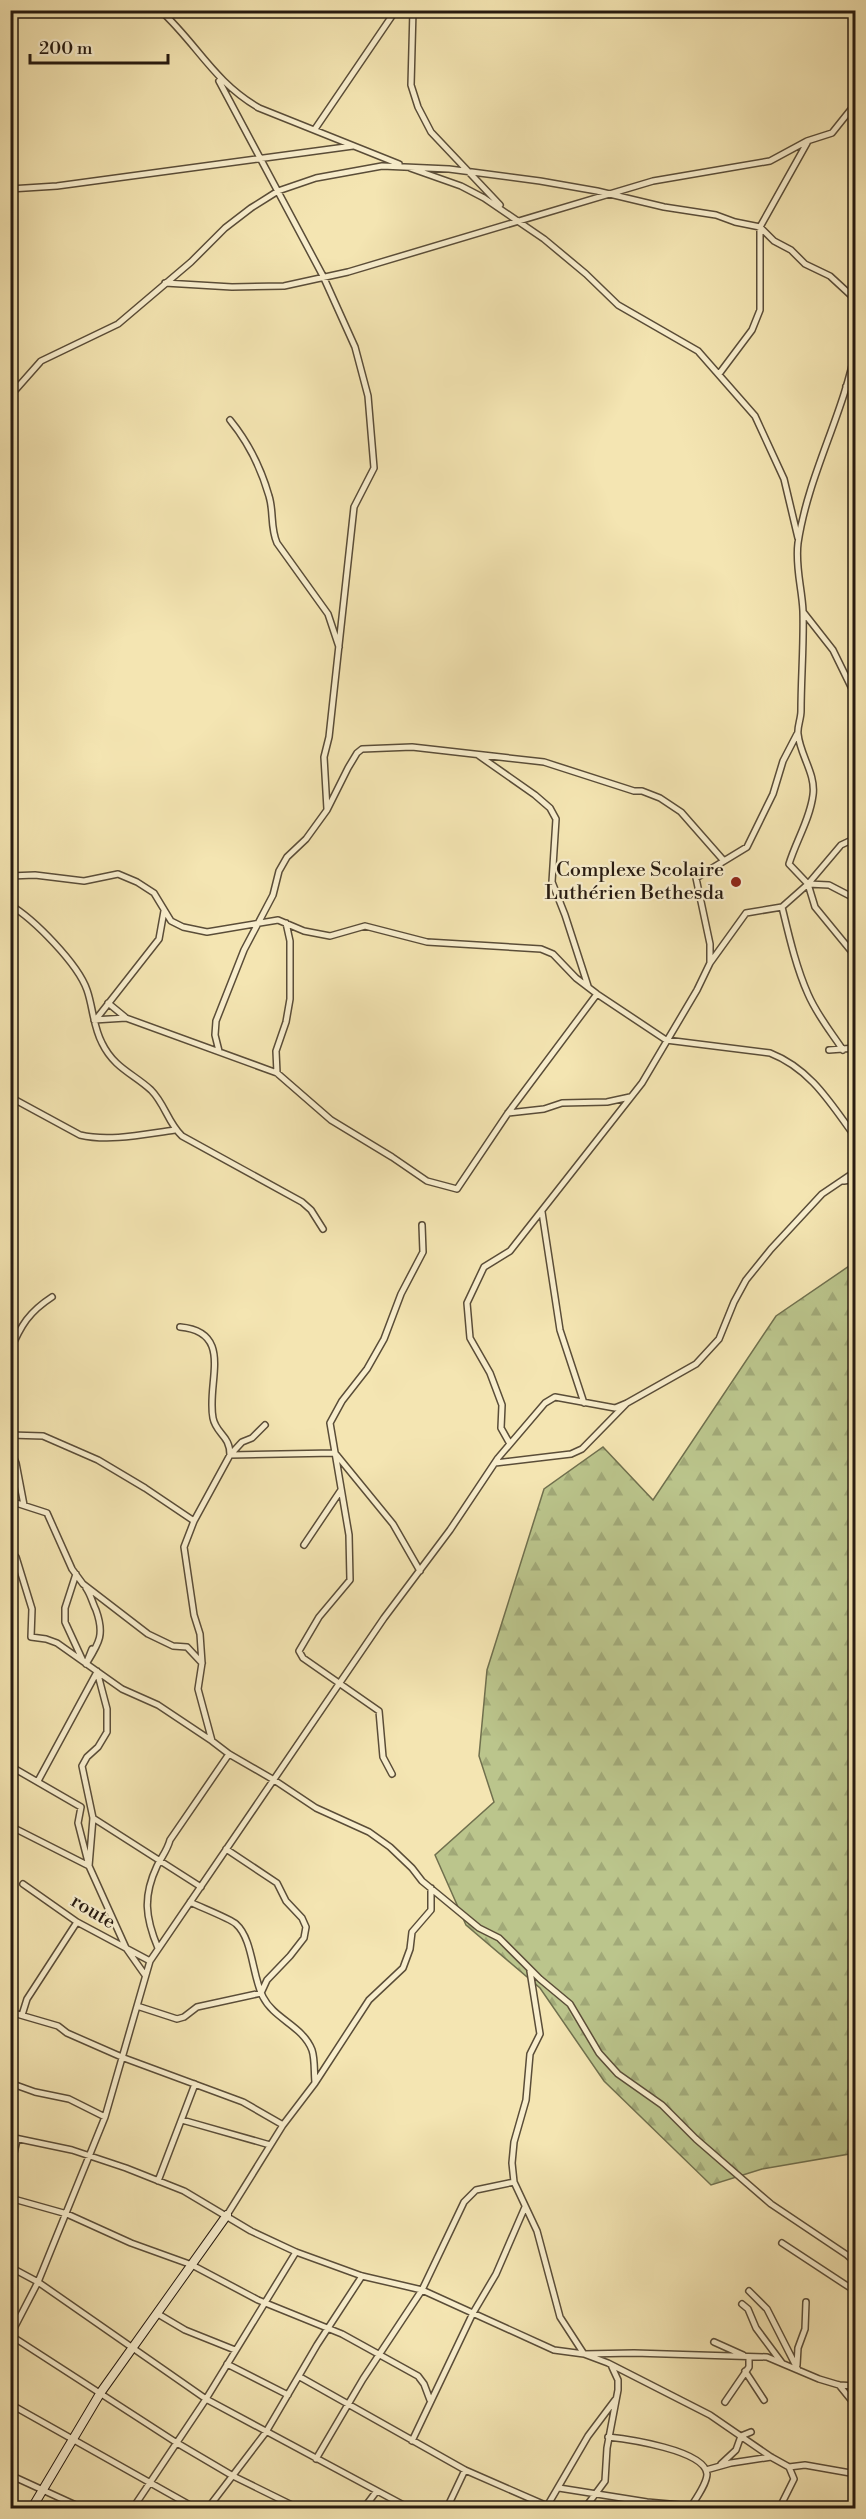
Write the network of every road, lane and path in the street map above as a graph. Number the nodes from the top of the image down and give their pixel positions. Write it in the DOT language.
graph roads {
  1 [pos="160,10"];
  2 [pos="396,10"];
  3 [pos="413,10"];
  4 [pos="217,76"];
  5 [pos="855,103"];
  6 [pos="315,129"];
  7 [pos="807,141"];
  8 [pos="354,146"];
  9 [pos="259,158"];
  10 [pos="402,165"];
  11 [pos="471,173"];
  12 [pos="10,189"];
  13 [pos="278,191"];
  14 [pos="609,194"];
  15 [pos="507,213"];
  16 [pos="519,221"];
  17 [pos="760,227"];
  18 [pos="323,276"];
  19 [pos="165,283"];
  20 [pos="855,300"];
  21 [pos="855,347"];
  22 [pos="719,374"];
  23 [pos="846,386"];
  24 [pos="855,391"];
  25 [pos="10,396"];
  26 [pos="230,420"];
  27 [pos="798,543"];
  28 [pos="803,612"];
  29 [pos="340,649"];
  30 [pos="855,697"];
  31 [pos="798,734"];
  32 [pos="477,754"];
  33 [pos="327,810"];
  34 [pos="855,838"];
  35 [pos="724,861"];
  36 [pos="10,876"];
  37 [pos="808,884"];
  38 [pos="855,899"];
  39 [pos="10,905"];
  40 [pos="782,907"];
  41 [pos="165,911"];
  42 [pos="260,922"];
  43 [pos="286,923"];
  44 [pos="855,957"];
  45 [pos="710,963"];
  46 [pos="588,987"];
  47 [pos="597,994"];
  48 [pos="108,1003"];
  49 [pos="126,1018"];
  50 [pos="96,1019"];
  51 [pos="666,1040"];
  52 [pos="855,1048"];
  53 [pos="830,1050"];
  54 [pos="843,1050"];
  55 [pos="219,1051"];
  56 [pos="277,1073"];
  57 [pos="10,1097"];
  58 [pos="631,1097"];
  59 [pos="508,1113"];
  60 [pos="175,1130"];
  61 [pos="855,1138"];
  62 [pos="855,1171"];
  63 [pos="855,1179"];
  64 [pos="843,1181"];
  65 [pos="542,1212"];
  66 [pos="422,1225"];
  67 [pos="323,1230"];
  68 [pos="52,1297"];
  69 [pos="180,1327"];
  70 [pos="10,1351"];
  71 [pos="584,1403"];
  72 [pos="627,1403"];
  73 [pos="265,1425"];
  74 [pos="10,1436"];
  75 [pos="510,1444"];
  76 [pos="10,1449"];
  77 [pos="335,1454"];
  78 [pos="230,1455"];
  79 [pos="495,1463"];
  80 [pos="341,1490"];
  81 [pos="10,1501"];
  82 [pos="24,1505"];
  83 [pos="194,1521"];
  84 [pos="304,1545"];
  85 [pos="10,1550"];
  86 [pos="420,1571"];
  87 [pos="76,1574"];
  88 [pos="83,1584"];
  89 [pos="92,1649"];
  90 [pos="85,1663"];
  91 [pos="202,1663"];
  92 [pos="97,1671"];
  93 [pos="340,1682"];
  94 [pos="212,1741"];
  95 [pos="229,1754"];
  96 [pos="10,1766"];
  97 [pos="392,1774"];
  98 [pos="274,1780"];
  99 [pos="38,1781"];
  100 [pos="93,1818"];
  101 [pos="10,1826"];
  102 [pos="226,1850"];
  103 [pos="160,1861"];
  104 [pos="89,1866"];
  105 [pos="23,1884"];
  106 [pos="201,1887"];
  107 [pos="430,1888"];
  108 [pos="190,1902"];
  109 [pos="77,1922"];
  110 [pos="126,1948"];
  111 [pos="158,1948"];
  112 [pos="150,1961"];
  113 [pos="530,1969"];
  114 [pos="145,1974"];
  115 [pos="261,1993"];
  116 [pos="137,2006"];
  117 [pos="10,2012"];
  118 [pos="22,2015"];
  119 [pos="124,2058"];
  120 [pos="315,2082"];
  121 [pos="10,2083"];
  122 [pos="195,2084"];
  123 [pos="105,2117"];
  124 [pos="182,2120"];
  125 [pos="283,2125"];
  126 [pos="14,2139"];
  127 [pos="270,2145"];
  128 [pos="90,2156"];
  129 [pos="10,2170"];
  130 [pos="158,2181"];
  131 [pos="514,2182"];
  132 [pos="10,2198"];
  133 [pos="525,2207"];
  134 [pos="67,2214"];
  135 [pos="228,2214"];
  136 [pos="782,2243"];
  137 [pos="296,2252"];
  138 [pos="855,2263"];
  139 [pos="192,2265"];
  140 [pos="10,2267"];
  141 [pos="362,2276"];
  142 [pos="855,2279"];
  143 [pos="38,2282"];
  144 [pos="852,2288"];
  145 [pos="422,2290"];
  146 [pos="749,2291"];
  147 [pos="806,2302"];
  148 [pos="266,2303"];
  149 [pos="742,2304"];
  150 [pos="473,2313"];
  151 [pos="158,2314"];
  152 [pos="327,2328"];
  153 [pos="11,2336"];
  154 [pos="714,2342"];
  155 [pos="133,2349"];
  156 [pos="235,2350"];
  157 [pos="379,2353"];
  158 [pos="584,2354"];
  159 [pos="748,2357"];
  160 [pos="608,2363"];
  161 [pos="782,2363"];
  162 [pos="227,2364"];
  163 [pos="797,2368"];
  164 [pos="745,2371"];
  165 [pos="300,2377"];
  166 [pos="839,2385"];
  167 [pos="855,2386"];
  168 [pos="100,2392"];
  169 [pos="288,2395"];
  170 [pos="616,2398"];
  171 [pos="206,2399"];
  172 [pos="430,2400"];
  173 [pos="764,2400"];
  174 [pos="725,2402"];
  175 [pos="10,2404"];
  176 [pos="349,2404"];
  177 [pos="855,2406"];
  178 [pos="266,2432"];
  179 [pos="751,2432"];
  180 [pos="741,2436"];
  181 [pos="608,2437"];
  182 [pos="73,2438"];
  183 [pos="412,2441"];
  184 [pos="177,2443"];
  185 [pos="771,2457"];
  186 [pos="316,2459"];
  187 [pos="718,2466"];
  188 [pos="789,2467"];
  189 [pos="465,2470"];
  190 [pos="706,2470"];
  191 [pos="855,2474"];
  192 [pos="10,2475"];
  193 [pos="234,2476"];
  194 [pos="150,2482"];
  195 [pos="559,2488"];
  196 [pos="44,2490"];
  197 [pos="376,2492"];
  198 [pos="595,2494"];
  199 [pos="691,2507"];
  200 [pos="32,2508"];
  201 [pos="82,2508"];
  202 [pos="133,2508"];
  203 [pos="195,2508"];
  204 [pos="208,2508"];
  205 [pos="298,2508"];
  206 [pos="364,2508"];
  207 [pos="409,2508"];
  208 [pos="447,2508"];
  209 [pos="549,2508"];
  210 [pos="585,2508"];
  211 [pos="785,2508"];
  1 -- 4 [label="street"];
  2 -- 6 [label="street"];
  3 -- 11 [label="street"];
  4 -- 6 [label="street"];
  4 -- 9 [label="street"];
  5 -- 7 [label="street"];
  6 -- 8 [label="street"];
  7 -- 14 [label="street"];
  7 -- 17 [label="street"];
  8 -- 9 [label="street"];
  8 -- 10 [label="street"];
  9 -- 12 [label="street"];
  9 -- 13 [label="street"];
  10 -- 11 [label="street"];
  10 -- 13 [label="street"];
  10 -- 15 [label="street"];
  11 -- 14 [label="street"];
  11 -- 15 [label="street"];
  13 -- 18 [label="street"];
  13 -- 19 [label="street"];
  14 -- 16 [label="street"];
  14 -- 17 [label="street"];
  15 -- 16 [label="street"];
  16 -- 18 [label="street"];
  16 -- 22 [label="street"];
  17 -- 20 [label="street"];
  17 -- 22 [label="street"];
  18 -- 19 [label="street"];
  18 -- 29 [label="street"];
  19 -- 25 [label="street"];
  21 -- 23 [label="street"];
  22 -- 27 [label="street"];
  23 -- 24 [label="street"];
  23 -- 27 [label="street"];
  26 -- 29 [label="street"];
  27 -- 28 [label="street"];
  28 -- 30 [label="street"];
  28 -- 31 [label="street"];
  29 -- 33 [label="street"];
  31 -- 35 [label="street"];
  31 -- 37 [label="street"];
  32 -- 33 [label="street"];
  32 -- 35 [label="street"];
  32 -- 46 [label="street"];
  33 -- 42 [label="street"];
  34 -- 37 [label="street"];
  35 -- 45 [label="street"];
  36 -- 41 [label="street"];
  37 -- 38 [label="street"];
  37 -- 40 [label="street"];
  37 -- 44 [label="street"];
  39 -- 50 [label="street"];
  40 -- 45 [label="street"];
  40 -- 54 [label="street"];
  41 -- 42 [label="street"];
  41 -- 48 [label="street"];
  42 -- 43 [label="street"];
  42 -- 55 [label="street"];
  43 -- 46 [label="street"];
  43 -- 56 [label="street"];
  45 -- 51 [label="street"];
  46 -- 47 [label="street"];
  47 -- 51 [label="street"];
  47 -- 59 [label="street"];
  48 -- 49 [label="street"];
  48 -- 50 [label="street"];
  49 -- 50 [label="street"];
  49 -- 55 [label="street"];
  50 -- 60 [label="street"];
  51 -- 58 [label="street"];
  51 -- 61 [label="street"];
  52 -- 54 [label="street"];
  53 -- 54 [label="street"];
  55 -- 56 [label="street"];
  56 -- 59 [label="street"];
  57 -- 60 [label="street"];
  58 -- 59 [label="street"];
  58 -- 65 [label="street"];
  60 -- 67 [label="street"];
  62 -- 64 [label="street"];
  63 -- 64 [label="street"];
  64 -- 72 [label="street"];
  65 -- 71 [label="street"];
  65 -- 75 [label="street"];
  66 -- 77 [label="street"];
  68 -- 70 [label="street"];
  69 -- 78 [label="street"];
  71 -- 72 [label="street"];
  71 -- 75 [label="street"];
  72 -- 79 [label="street"];
  73 -- 78 [label="street"];
  74 -- 83 [label="street"];
  75 -- 79 [label="street"];
  76 -- 82 [label="street"];
  77 -- 78 [label="street"];
  77 -- 80 [label="street"];
  77 -- 86 [label="street"];
  78 -- 83 [label="street"];
  79 -- 86 [label="street"];
  80 -- 84 [label="street"];
  80 -- 93 [label="street"];
  81 -- 82 [label="street"];
  82 -- 87 [label="street"];
  83 -- 91 [label="street"];
  85 -- 90 [label="street"];
  86 -- 93 [label="street"];
  87 -- 88 [label="street"];
  87 -- 90 [label="street"];
  88 -- 90 [label="street"];
  88 -- 91 [label="street"];
  89 -- 90 [label="street"];
  90 -- 92 [label="street"];
  91 -- 94 [label="street"];
  92 -- 94 [label="street"];
  92 -- 99 [label="street"];
  92 -- 100 [label="street"];
  93 -- 97 [label="street"];
  93 -- 98 [label="street"];
  94 -- 95 [label="street"];
  95 -- 98 [label="street"];
  95 -- 103 [label="street"];
  96 -- 99 [label="street"];
  98 -- 102 [label="street"];
  98 -- 107 [label="street"];
  99 -- 104 [label="street"];
  100 -- 103 [label="street"];
  100 -- 104 [label="street"];
  101 -- 104 [label="street"];
  102 -- 106 [label="street"];
  102 -- 115 [label="street"];
  103 -- 106 [label="street"];
  103 -- 111 [label="street"];
  104 -- 110 [label="street"];
  105 -- 109 [label="street, route"];
  106 -- 108 [label="street"];
  107 -- 113 [label="street"];
  107 -- 120 [label="street"];
  108 -- 111 [label="street"];
  108 -- 115 [label="street"];
  109 -- 110 [label="street, route"];
  109 -- 118 [label="street"];
  110 -- 112 [label="street, route"];
  110 -- 114 [label="street"];
  111 -- 112 [label="street"];
  112 -- 114 [label="street"];
  113 -- 131 [label="street"];
  113 -- 138 [label="street"];
  114 -- 116 [label="street"];
  115 -- 116 [label="street"];
  115 -- 120 [label="street"];
  116 -- 119 [label="street"];
  117 -- 118 [label="street"];
  118 -- 119 [label="street"];
  119 -- 122 [label="street"];
  119 -- 123 [label="street"];
  120 -- 125 [label="street"];
  121 -- 123 [label="street"];
  122 -- 124 [label="street"];
  122 -- 125 [label="street"];
  123 -- 128 [label="street"];
  124 -- 127 [label="street"];
  124 -- 130 [label="street"];
  125 -- 127 [label="street"];
  126 -- 128 [label="street"];
  126 -- 129 [label="street"];
  127 -- 135 [label="street"];
  128 -- 130 [label="street"];
  128 -- 134 [label="street"];
  130 -- 135 [label="street"];
  131 -- 133 [label="street"];
  131 -- 145 [label="street"];
  132 -- 134 [label="street"];
  133 -- 150 [label="street"];
  133 -- 158 [label="street"];
  134 -- 139 [label="street"];
  134 -- 143 [label="street"];
  135 -- 137 [label="street"];
  135 -- 139 [label="street"];
  136 -- 144 [label="street"];
  137 -- 141 [label="street"];
  137 -- 148 [label="street"];
  139 -- 148 [label="street"];
  139 -- 151 [label="street"];
  140 -- 143 [label="street"];
  141 -- 145 [label="street"];
  141 -- 152 [label="street"];
  142 -- 144 [label="street"];
  143 -- 153 [label="street"];
  143 -- 155 [label="street"];
  145 -- 150 [label="street"];
  145 -- 157 [label="street"];
  146 -- 163 [label="street"];
  147 -- 163 [label="street"];
  148 -- 152 [label="street"];
  148 -- 156 [label="street"];
  149 -- 161 [label="street"];
  150 -- 158 [label="street"];
  150 -- 172 [label="street"];
  151 -- 155 [label="street"];
  151 -- 156 [label="street"];
  152 -- 157 [label="street"];
  152 -- 165 [label="street"];
  153 -- 168 [label="street"];
  154 -- 159 [label="street"];
  155 -- 168 [label="street"];
  155 -- 171 [label="street"];
  156 -- 162 [label="street"];
  157 -- 172 [label="street"];
  157 -- 176 [label="street"];
  158 -- 159 [label="street"];
  158 -- 160 [label="street"];
  159 -- 161 [label="street"];
  159 -- 164 [label="street"];
  160 -- 170 [label="street"];
  160 -- 180 [label="street"];
  161 -- 163 [label="street"];
  162 -- 169 [label="street"];
  162 -- 171 [label="street"];
  163 -- 166 [label="street"];
  164 -- 173 [label="street"];
  164 -- 174 [label="street"];
  165 -- 169 [label="street"];
  165 -- 176 [label="street"];
  166 -- 167 [label="street"];
  166 -- 177 [label="street"];
  168 -- 182 [label="street"];
  168 -- 184 [label="street"];
  169 -- 178 [label="street"];
  170 -- 181 [label="street"];
  170 -- 195 [label="street"];
  171 -- 178 [label="street"];
  171 -- 184 [label="street"];
  172 -- 183 [label="street"];
  175 -- 182 [label="street"];
  176 -- 183 [label="street"];
  176 -- 186 [label="street"];
  178 -- 186 [label="street"];
  178 -- 193 [label="street"];
  179 -- 180 [label="street"];
  180 -- 185 [label="street"];
  180 -- 187 [label="street"];
  181 -- 190 [label="street"];
  181 -- 198 [label="street"];
  182 -- 194 [label="street"];
  182 -- 196 [label="street"];
  183 -- 189 [label="street"];
  184 -- 193 [label="street"];
  184 -- 194 [label="street"];
  185 -- 187 [label="street"];
  185 -- 188 [label="street"];
  186 -- 197 [label="street"];
  187 -- 190 [label="street"];
  188 -- 191 [label="street"];
  188 -- 211 [label="street"];
  189 -- 208 [label="street"];
  189 -- 209 [label="street"];
  190 -- 199 [label="street"];
  192 -- 196 [label="street"];
  193 -- 204 [label="street"];
  193 -- 205 [label="street"];
  194 -- 202 [label="street"];
  194 -- 203 [label="street"];
  195 -- 198 [label="street"];
  195 -- 209 [label="street"];
  196 -- 200 [label="street"];
  196 -- 201 [label="street"];
  197 -- 206 [label="street"];
  197 -- 207 [label="street"];
  198 -- 199 [label="street"];
  198 -- 210 [label="street"];
}
